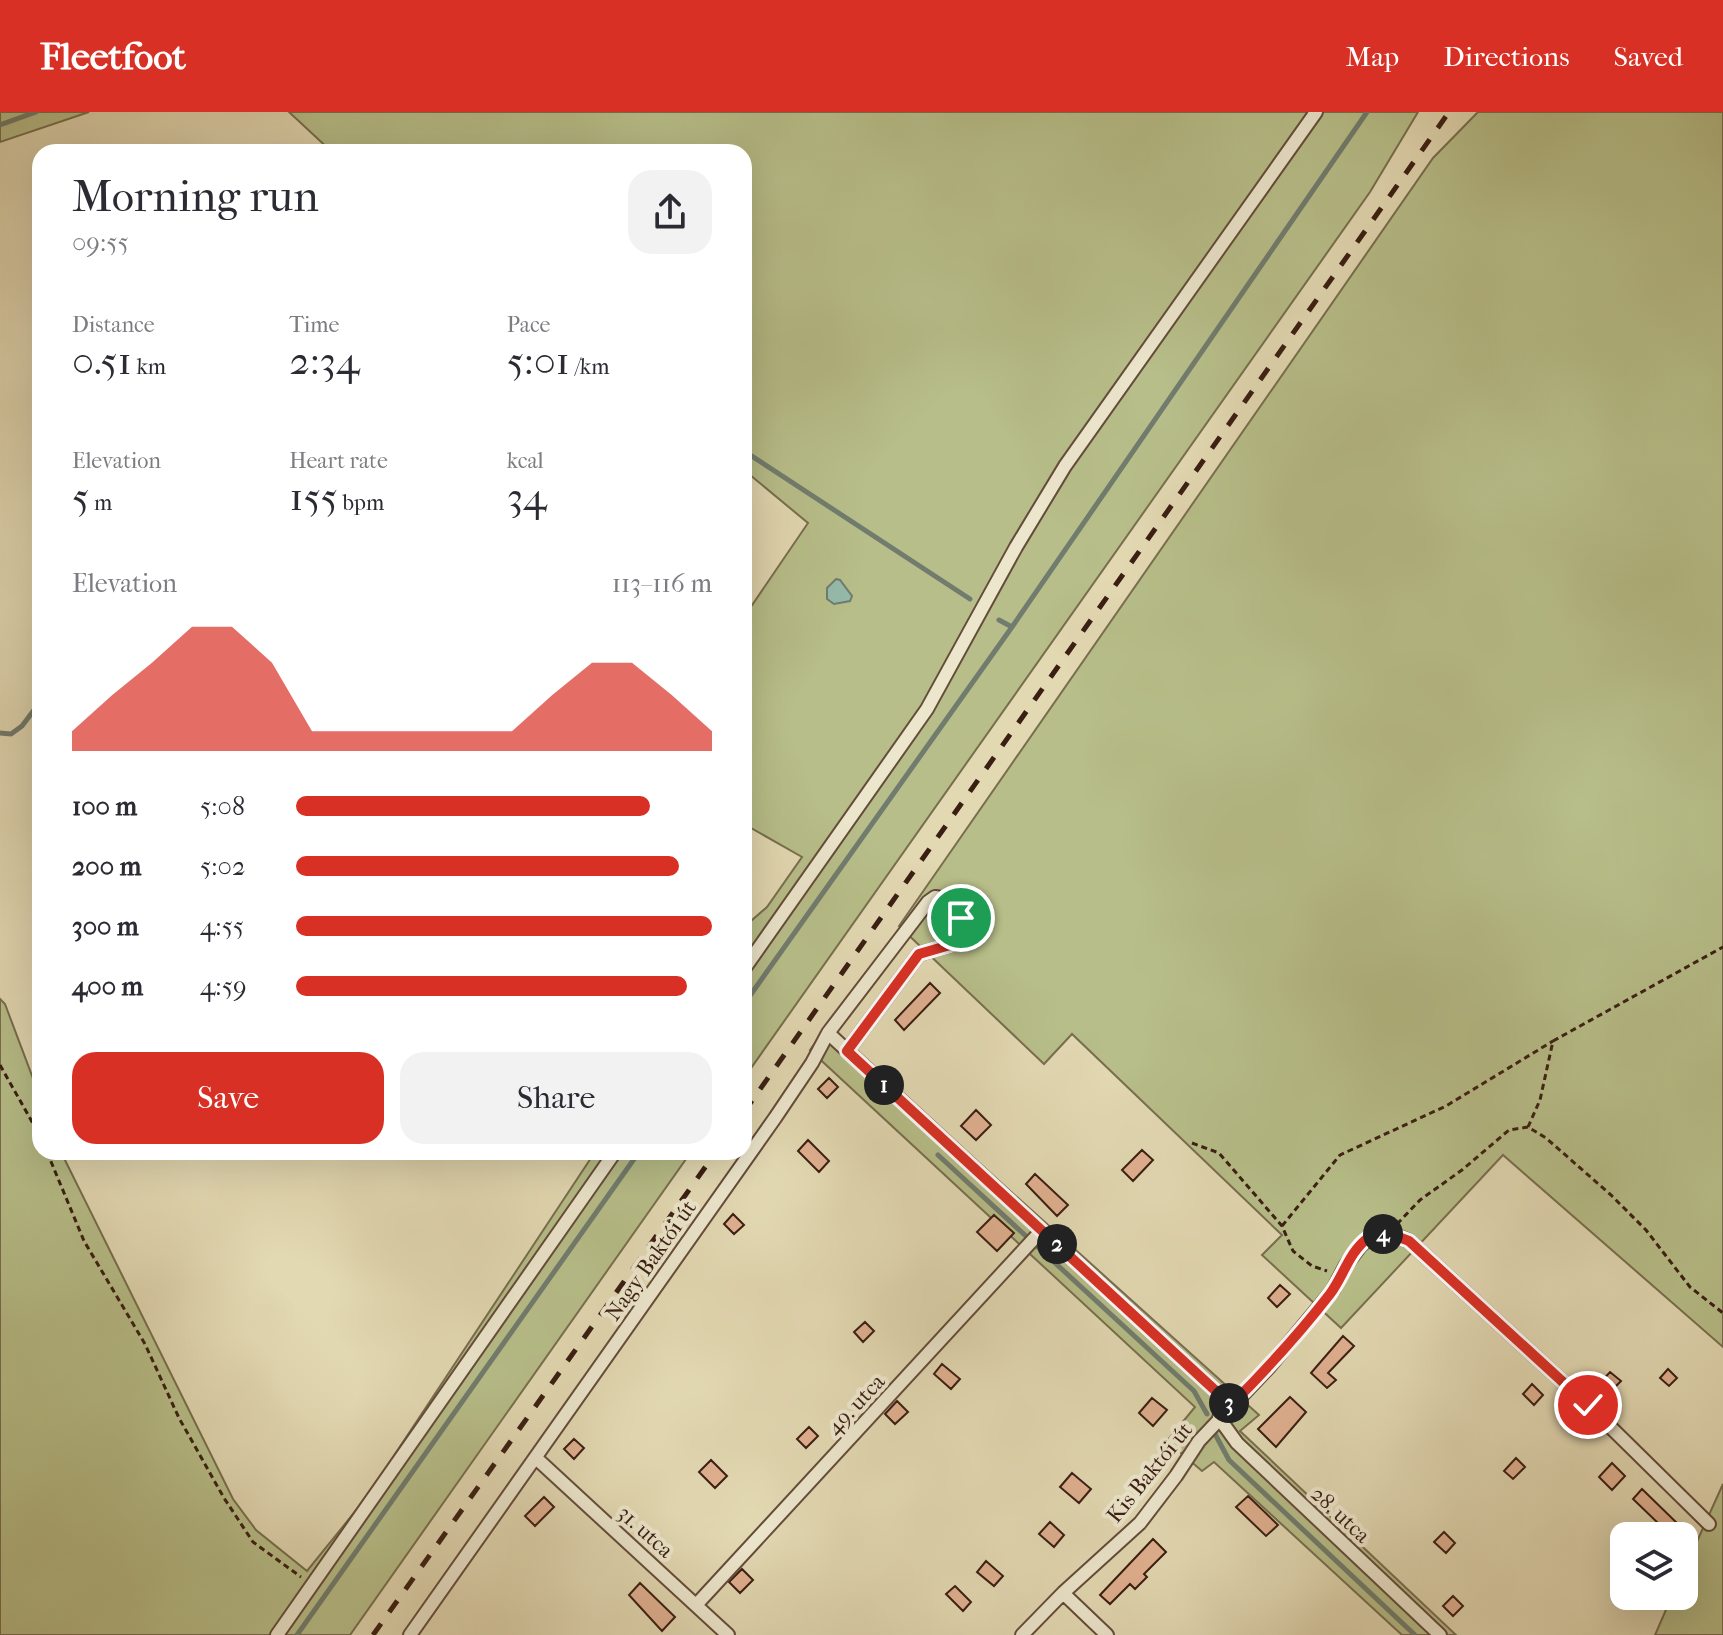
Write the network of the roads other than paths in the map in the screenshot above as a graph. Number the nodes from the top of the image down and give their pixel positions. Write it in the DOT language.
graph roads {
  1 [pos="1316,112"];
  2 [pos="752,958"];
  3 [pos="828,1033"];
  4 [pos="847,1051"];
  5 [pos="752,1151"];
  6 [pos="609,1160"];
  7 [pos="745,1160"];
  8 [pos="1042,1230"];
  9 [pos="1231,1405"];
  10 [pos="1219,1418"];
  11 [pos="536,1458"];
  12 [pos="1709,1524"];
  13 [pos="1063,1593"];
  14 [pos="697,1604"];
  15 [pos="277,1635"];
  16 [pos="410,1635"];
  17 [pos="728,1635"];
  18 [pos="1022,1635"];
  19 [pos="1107,1635"];
  20 [pos="1440,1635"];
  1 -- 2 [label="street"];
  3 -- 4 [label="street"];
  3 -- 4 [label="street, Nagy Baktói út"];
  3 -- 5 [label="street, Nagy Baktói út"];
  4 -- 8 [label="street"];
  6 -- 15 [label="street"];
  7 -- 11 [label="street, Nagy Baktói út"];
  8 -- 9 [label="street"];
  8 -- 14 [label="street, 49. utca"];
  9 -- 10 [label="street, Kis Baktói út"];
  9 -- 12 [label="street, Kis Baktói út"];
  10 -- 13 [label="street, Kis Baktói út"];
  10 -- 20 [label="street, 28. utca"];
  11 -- 14 [label="street, 31. utca"];
  11 -- 16 [label="street, Nagy Baktói út"];
  13 -- 18 [label="street, Kis Baktói út"];
  13 -- 19 [label="street"];
  14 -- 17 [label="street, 31. utca"];
}
